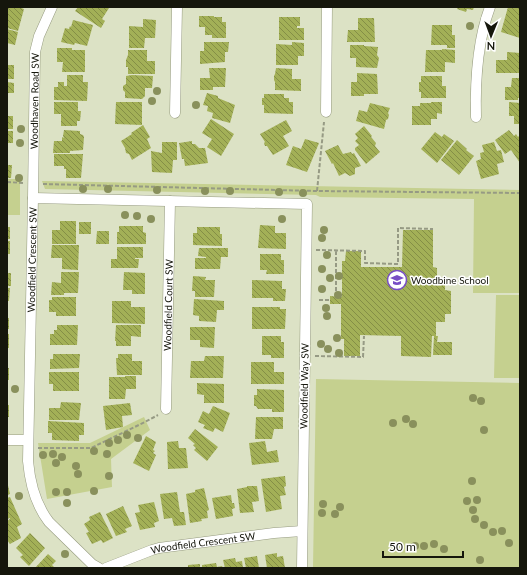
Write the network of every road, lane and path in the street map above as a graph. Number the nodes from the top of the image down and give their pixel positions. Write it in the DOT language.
graph roads {
  1 [pos="52,7"];
  2 [pos="177,7"];
  3 [pos="327,7"];
  4 [pos="490,7"];
  5 [pos="326,112"];
  6 [pos="175,113"];
  7 [pos="476,117"];
  8 [pos="7,182"];
  9 [pos="33,184"];
  10 [pos="316,191"];
  11 [pos="520,193"];
  12 [pos="33,198"];
  13 [pos="170,201"];
  14 [pos="307,204"];
  15 [pos="433,229"];
  16 [pos="315,250"];
  17 [pos="336,250"];
  18 [pos="336,297"];
  19 [pos="319,300"];
  20 [pos="330,300"];
  21 [pos="364,336"];
  22 [pos="314,356"];
  23 [pos="166,409"];
  24 [pos="7,440"];
  25 [pos="28,440"];
  26 [pos="37,448"];
  27 [pos="302,531"];
  28 [pos="99,568"];
  29 [pos="106,568"];
  30 [pos="302,568"];
  1 -- 9 [label="street, Woodhaven Road SW"];
  2 -- 6 [label="street"];
  3 -- 5 [label="street"];
  4 -- 7 [label="street"];
  5 -- 10 [label="path"];
  8 -- 9 [label="path"];
  9 -- 10 [label="path"];
  9 -- 12 [label="street, Woodhaven Road SW"];
  10 -- 11 [label="path"];
  12 -- 13 [label="street, Woodfield Crescent SW"];
  12 -- 25 [label="street, Woodfield Crescent SW"];
  13 -- 14 [label="street, Woodfield Crescent SW"];
  13 -- 23 [label="street, Woodfield Court SW"];
  14 -- 27 [label="street, Woodfield Way SW"];
  15 -- 17 [label="path"];
  16 -- 17 [label="path"];
  17 -- 18 [label="path"];
  19 -- 20 [label="path"];
  21 -- 22 [label="path"];
  23 -- 26 [label="path"];
  24 -- 25 [label="street"];
  25 -- 28 [label="street, Woodfield Crescent SW"];
  27 -- 29 [label="street, Woodfield Crescent SW"];
  27 -- 30 [label="street, Woodfield Way SW"];
}
